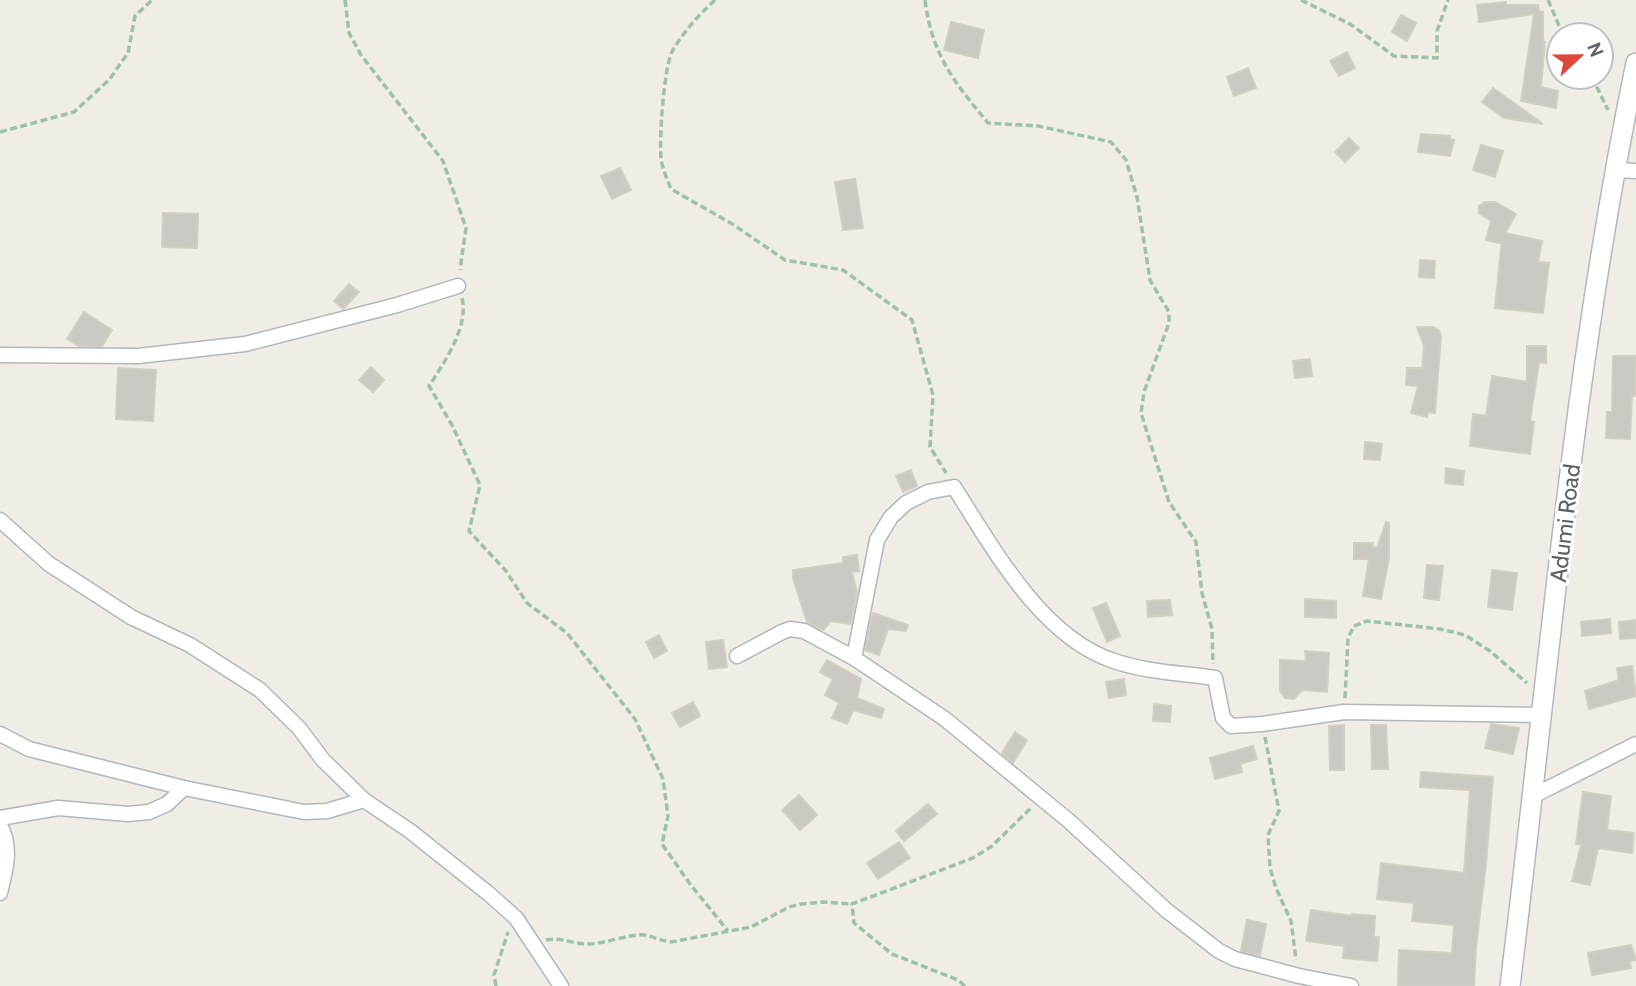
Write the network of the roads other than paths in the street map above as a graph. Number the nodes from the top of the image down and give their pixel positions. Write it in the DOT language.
graph roads {
  1 [pos="1636,63"];
  2 [pos="1614,170"];
  3 [pos="1636,171"];
  4 [pos="458,286"];
  5 [pos="0,355"];
  6 [pos="0,520"];
  7 [pos="737,656"];
  8 [pos="854,658"];
  9 [pos="1542,707"];
  10 [pos="0,734"];
  11 [pos="1636,744"];
  12 [pos="184,788"];
  13 [pos="1533,796"];
  14 [pos="364,800"];
  15 [pos="0,818"];
  16 [pos="0,825"];
  17 [pos="0,893"];
  18 [pos="561,986"];
  19 [pos="1352,986"];
  20 [pos="1510,986"];
  1 -- 2 [label="main road, Adumi Road"];
  2 -- 3 [label="street"];
  2 -- 9 [label="main road, Adumi Road"];
  4 -- 5 [label="street"];
  6 -- 14 [label="street"];
  7 -- 8 [label="street"];
  8 -- 9 [label="street"];
  8 -- 19 [label="street"];
  9 -- 13 [label="main road, Adumi Road"];
  10 -- 12 [label="street"];
  11 -- 13 [label="street"];
  12 -- 14 [label="street"];
  12 -- 15 [label="street"];
  13 -- 20 [label="main road, Adumi Road"];
  14 -- 18 [label="street"];
  16 -- 17 [label="street"];
}
